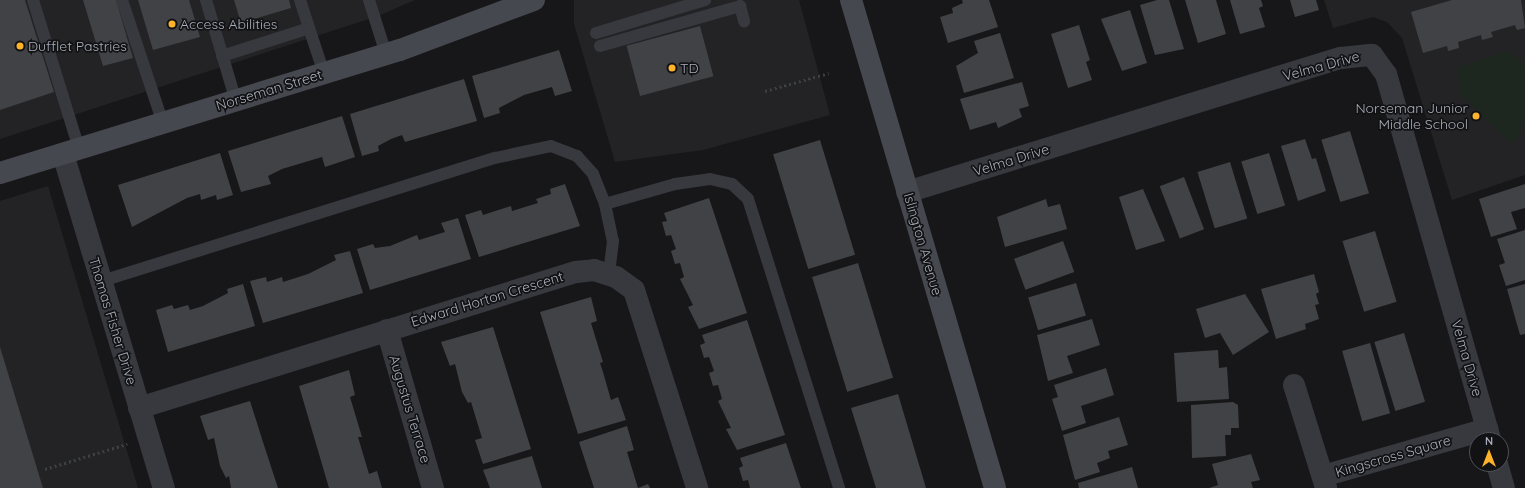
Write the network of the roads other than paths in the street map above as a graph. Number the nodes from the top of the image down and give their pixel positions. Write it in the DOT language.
graph roads {
  1 [pos="33,0"];
  2 [pos="122,0"];
  3 [pos="206,0"];
  4 [pos="300,0"];
  5 [pos="369,0"];
  6 [pos="534,0"];
  7 [pos="705,0"];
  8 [pos="851,0"];
  9 [pos="739,3"];
  10 [pos="744,21"];
  11 [pos="309,28"];
  12 [pos="596,33"];
  13 [pos="600,46"];
  14 [pos="386,54"];
  15 [pos="222,56"];
  16 [pos="324,73"];
  17 [pos="236,101"];
  18 [pos="163,123"];
  19 [pos="71,151"];
  20 [pos="0,173"];
  21 [pos="907,192"];
  22 [pos="605,204"];
  23 [pos="609,274"];
  24 [pos="102,281"];
  25 [pos="387,330"];
  26 [pos="1294,385"];
  27 [pos="139,408"];
  28 [pos="1487,432"];
  29 [pos="1469,440"];
  30 [pos="1499,472"];
  31 [pos="1324,482"];
  32 [pos="164,488"];
  33 [pos="434,488"];
  34 [pos="697,488"];
  35 [pos="839,488"];
  36 [pos="995,488"];
  37 [pos="1504,488"];
  1 -- 19 [label="lane"];
  2 -- 18 [label="lane"];
  3 -- 15 [label="lane"];
  4 -- 11 [label="lane"];
  5 -- 14 [label="lane"];
  6 -- 14 [label="street, Norseman Street"];
  7 -- 12 [label="lane"];
  8 -- 21 [label="street, Islington Avenue"];
  9 -- 10 [label="lane"];
  9 -- 13 [label="lane"];
  11 -- 15 [label="lane"];
  11 -- 16 [label="lane"];
  14 -- 16 [label="street, Norseman Street"];
  15 -- 17 [label="lane"];
  16 -- 17 [label="street, Norseman Street"];
  17 -- 18 [label="street, Norseman Street"];
  18 -- 19 [label="street, Norseman Street"];
  19 -- 20 [label="street, Norseman Street"];
  19 -- 24 [label="street, Thomas Fisher Drive"];
  21 -- 28 [label="street, Velma Drive"];
  21 -- 36 [label="street, Islington Avenue"];
  22 -- 23 [label="lane"];
  22 -- 24 [label="lane"];
  22 -- 35 [label="lane"];
  23 -- 25 [label="street, Edward Horton Crescent"];
  23 -- 34 [label="street, Edward Horton Crescent"];
  24 -- 27 [label="street, Thomas Fisher Drive"];
  25 -- 27 [label="street, Edward Horton Crescent"];
  25 -- 33 [label="street, Augustus Terrace"];
  26 -- 31 [label="street, Kingscross Square"];
  27 -- 32 [label="street, Thomas Fisher Drive"];
  29 -- 31 [label="street, Kingscross Square"];
  30 -- 37 [label="street"];
}
